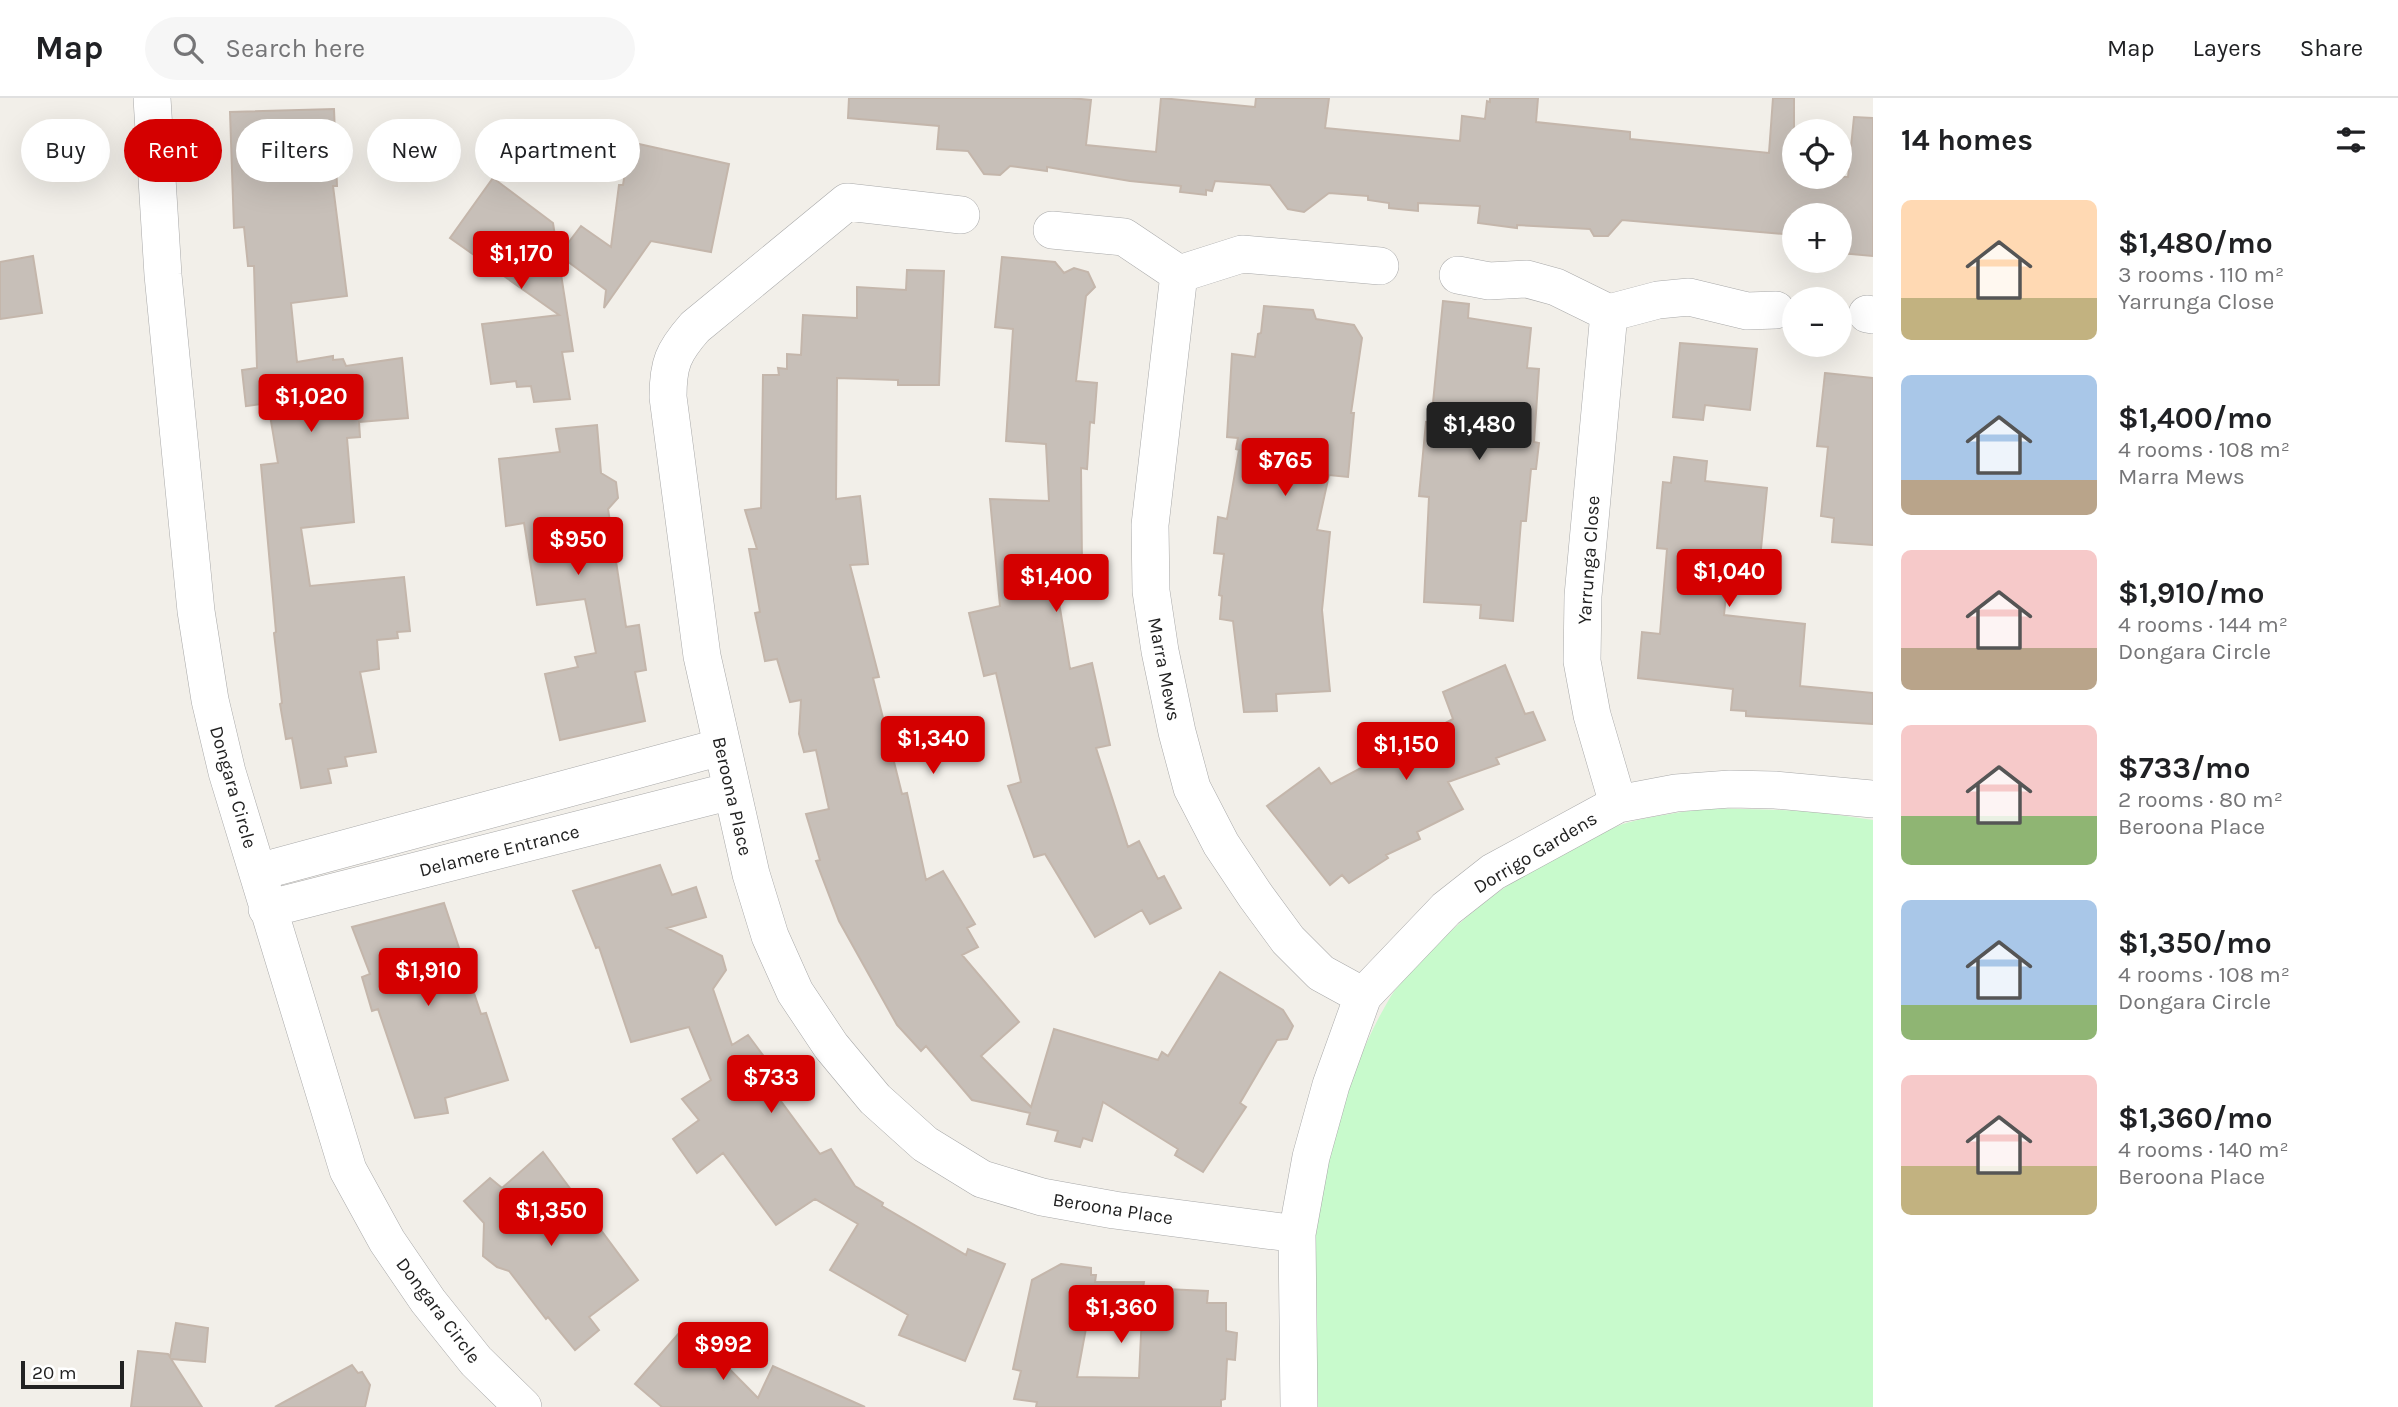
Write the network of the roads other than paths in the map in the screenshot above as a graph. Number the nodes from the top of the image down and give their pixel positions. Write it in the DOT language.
graph roads {
  1 [pos="152,98"];
  2 [pos="961,215"];
  3 [pos="1052,230"];
  4 [pos="1380,266"];
  5 [pos="1179,274"];
  6 [pos="1458,275"];
  7 [pos="1776,310"];
  8 [pos="1609,313"];
  9 [pos="721,747"];
  10 [pos="731,790"];
  11 [pos="1873,799"];
  12 [pos="1618,804"];
  13 [pos="258,872"];
  14 [pos="267,909"];
  15 [pos="1363,996"];
  16 [pos="1297,1234"];
  17 [pos="523,1407"];
  18 [pos="1299,1407"];
  1 -- 13 [label="street, Dongara Circle"];
  2 -- 9 [label="street, Beroona Place"];
  3 -- 5 [label="street"];
  4 -- 5 [label="street"];
  5 -- 15 [label="street, Marra Mews"];
  6 -- 8 [label="street"];
  7 -- 8 [label="street"];
  8 -- 12 [label="street, Yarrunga Close"];
  9 -- 10 [label="street, Beroona Place"];
  9 -- 13 [label="street, Delamere Entrance"];
  10 -- 14 [label="street, Delamere Entrance"];
  10 -- 16 [label="street, Beroona Place"];
  11 -- 12 [label="street, Dorrigo Gardens"];
  12 -- 15 [label="street, Dorrigo Gardens"];
  13 -- 14 [label="street, Dongara Circle"];
  14 -- 17 [label="street, Dongara Circle"];
  15 -- 16 [label="street, Dorrigo Gardens"];
  16 -- 18 [label="street, Dorrigo Gardens"];
}
